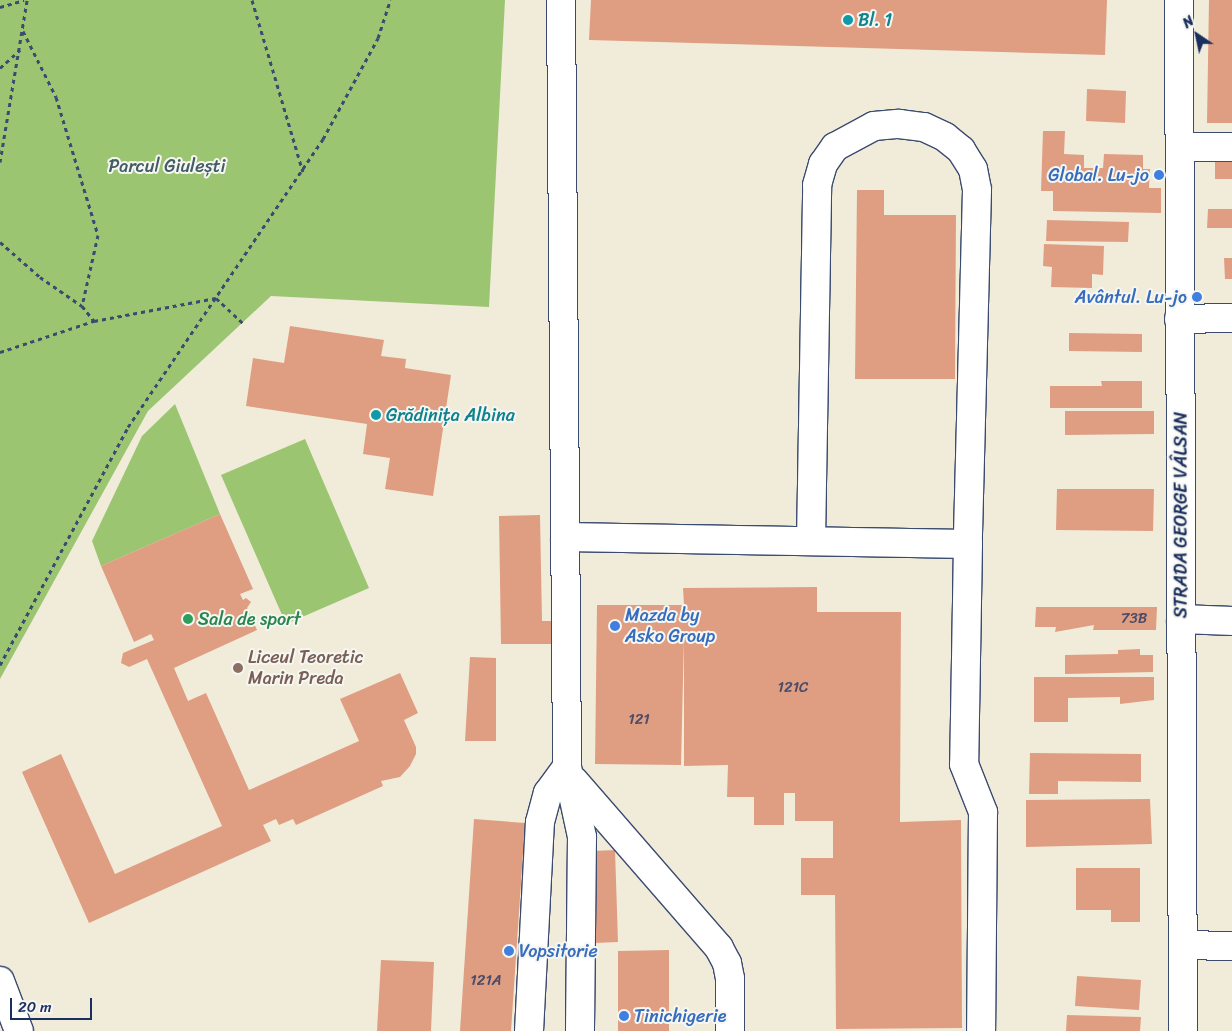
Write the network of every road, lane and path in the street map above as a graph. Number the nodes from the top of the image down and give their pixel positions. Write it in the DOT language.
graph roads {
  1 [pos="26,0"];
  2 [pos="252,0"];
  3 [pos="390,0"];
  4 [pos="561,0"];
  5 [pos="1179,0"];
  6 [pos="0,7"];
  7 [pos="23,31"];
  8 [pos="21,49"];
  9 [pos="0,68"];
  10 [pos="1180,147"];
  11 [pos="1232,147"];
  12 [pos="0,162"];
  13 [pos="303,172"];
  14 [pos="0,242"];
  15 [pos="216,298"];
  16 [pos="82,306"];
  17 [pos="1232,318"];
  18 [pos="1180,319"];
  19 [pos="94,321"];
  20 [pos="243,323"];
  21 [pos="0,352"];
  22 [pos="565,537"];
  23 [pos="812,541"];
  24 [pos="968,544"];
  25 [pos="1181,619"];
  26 [pos="1232,620"];
  27 [pos="0,665"];
  28 [pos="569,772"];
  29 [pos="1183,945"];
  30 [pos="1232,946"];
  31 [pos="0,981"];
  32 [pos="19,1031"];
  33 [pos="528,1031"];
  34 [pos="580,1031"];
  35 [pos="730,1031"];
  36 [pos="981,1031"];
  37 [pos="1183,1031"];
  1 -- 6 [label="path"];
  1 -- 7 [label="path"];
  2 -- 13 [label="path"];
  3 -- 13 [label="path"];
  4 -- 22 [label="street"];
  5 -- 10 [label="street, STRADA GEORGE VÂLSAN"];
  7 -- 8 [label="path"];
  7 -- 16 [label="path"];
  8 -- 9 [label="path"];
  8 -- 12 [label="path"];
  10 -- 11 [label="street"];
  10 -- 18 [label="street, STRADA GEORGE VÂLSAN"];
  13 -- 15 [label="path"];
  14 -- 16 [label="path"];
  15 -- 19 [label="path"];
  15 -- 20 [label="path"];
  15 -- 27 [label="path"];
  16 -- 19 [label="path"];
  17 -- 18 [label="street"];
  18 -- 25 [label="street, STRADA GEORGE VÂLSAN"];
  19 -- 21 [label="path"];
  22 -- 23 [label="street"];
  22 -- 28 [label="street"];
  23 -- 24 [label="street"];
  23 -- 24 [label="street"];
  24 -- 36 [label="street"];
  25 -- 26 [label="street"];
  25 -- 29 [label="street, STRADA GEORGE VÂLSAN"];
  28 -- 33 [label="street"];
  28 -- 34 [label="street"];
  28 -- 35 [label="street"];
  29 -- 30 [label="street"];
  29 -- 37 [label="street, STRADA GEORGE VÂLSAN"];
  31 -- 32 [label="street"];
}
